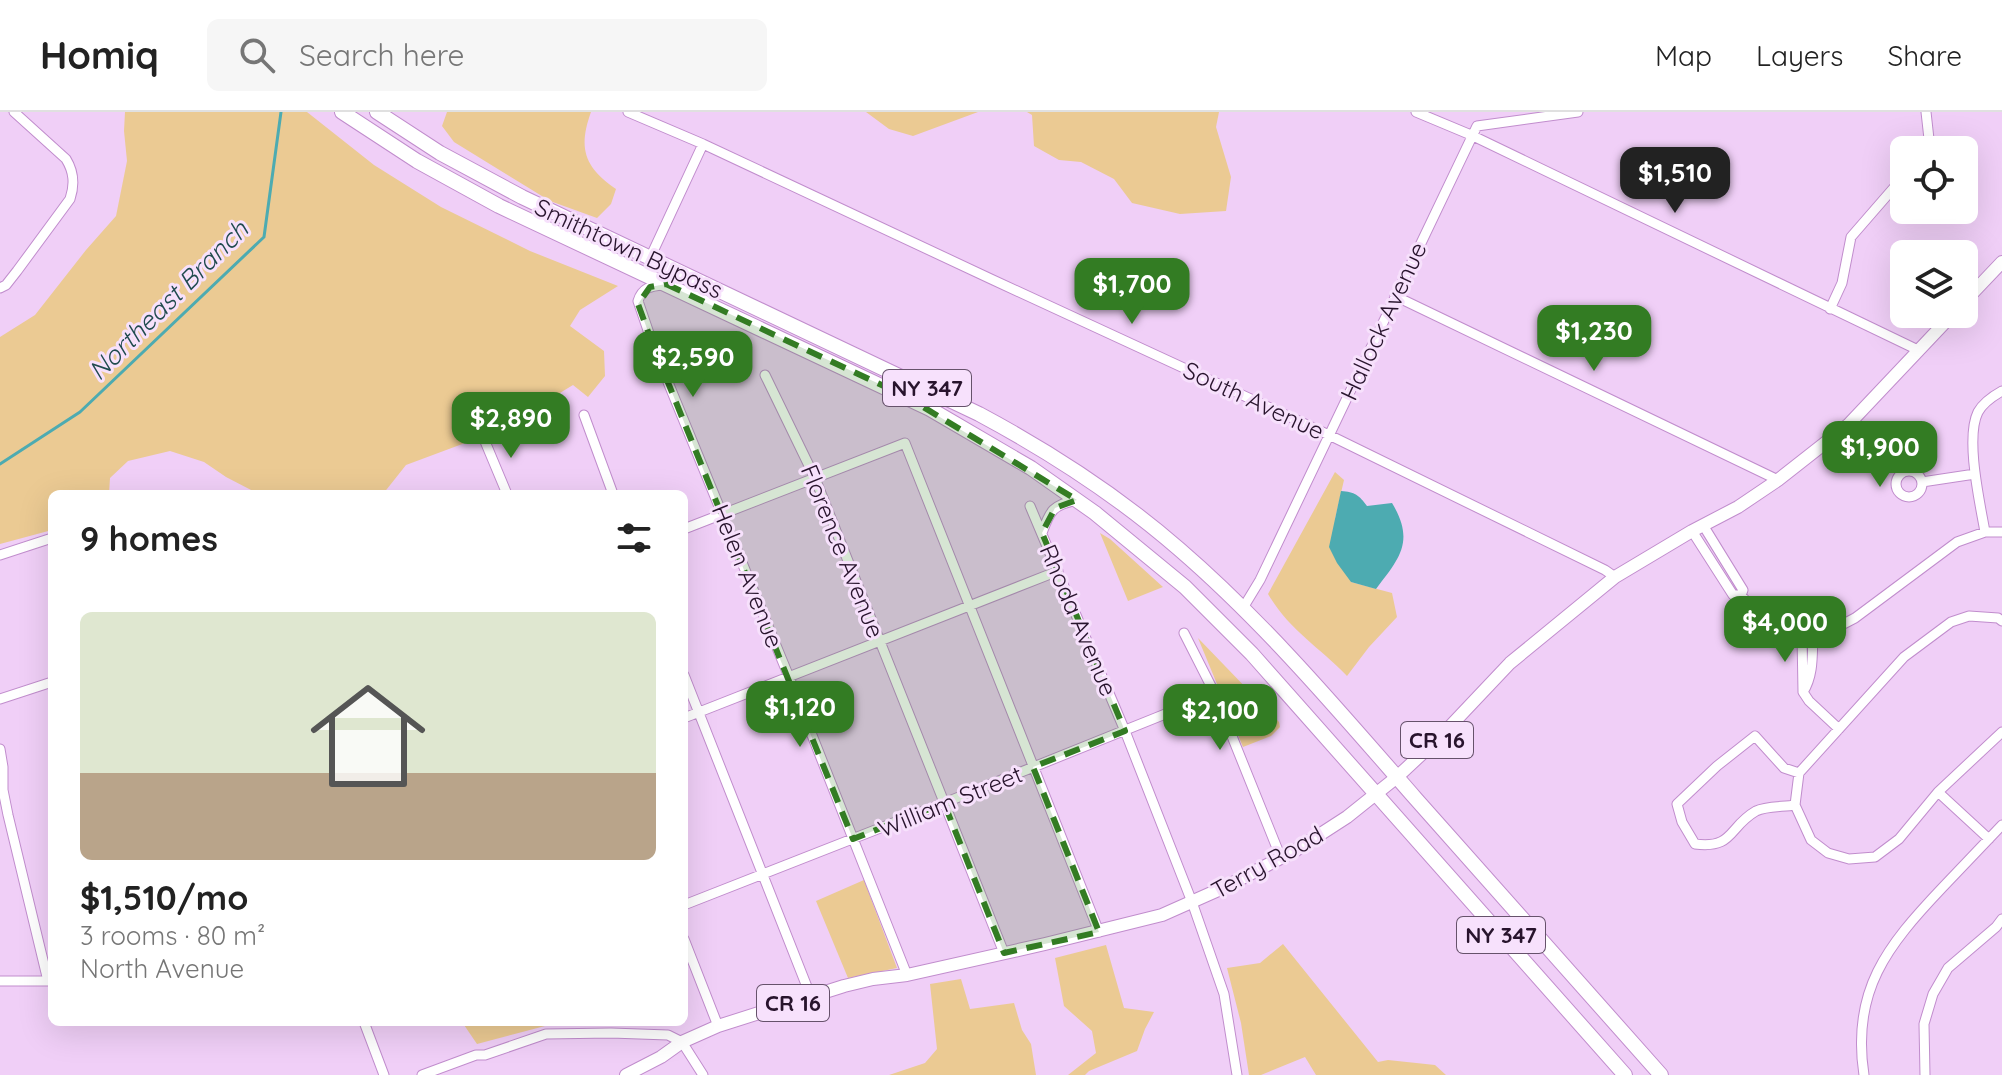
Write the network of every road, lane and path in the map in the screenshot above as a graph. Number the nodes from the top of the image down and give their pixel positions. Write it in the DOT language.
graph roads {
  1 [pos="14,112"];
  2 [pos="342,112"];
  3 [pos="377,112"];
  4 [pos="628,112"];
  5 [pos="1416,112"];
  6 [pos="1578,112"];
  7 [pos="1926,112"];
  8 [pos="1471,135"];
  9 [pos="1929,136"];
  10 [pos="703,144"];
  11 [pos="1890,192"];
  12 [pos="650,258"];
  13 [pos="2002,262"];
  14 [pos="666,284"];
  15 [pos="1978,287"];
  16 [pos="0,288"];
  17 [pos="1395,296"];
  18 [pos="1830,309"];
  19 [pos="1939,328"];
  20 [pos="1918,350"];
  21 [pos="765,375"];
  22 [pos="2002,391"];
  23 [pos="584,415"];
  24 [pos="1329,435"];
  25 [pos="484,439"];
  26 [pos="1975,474"];
  27 [pos="815,478"];
  28 [pos="1778,480"];
  29 [pos="1922,482"];
  30 [pos="505,490"];
  31 [pos="612,490"];
  32 [pos="1077,500"];
  33 [pos="1030,506"];
  34 [pos="723,514"];
  35 [pos="688,527"];
  36 [pos="1697,528"];
  37 [pos="1985,532"];
  38 [pos="2002,532"];
  39 [pos="1042,533"];
  40 [pos="48,539"];
  41 [pos="0,555"];
  42 [pos="1058,571"];
  43 [pos="1615,577"];
  44 [pos="970,605"];
  45 [pos="1243,608"];
  46 [pos="2002,621"];
  47 [pos="1184,633"];
  48 [pos="1813,634"];
  49 [pos="1802,635"];
  50 [pos="880,641"];
  51 [pos="789,677"];
  52 [pos="48,683"];
  53 [pos="688,685"];
  54 [pos="1803,692"];
  55 [pos="1215,694"];
  56 [pos="0,699"];
  57 [pos="699,712"];
  58 [pos="688,716"];
  59 [pos="1839,729"];
  60 [pos="1125,731"];
  61 [pos="2002,732"];
  62 [pos="0,749"];
  63 [pos="1033,767"];
  64 [pos="1799,773"];
  65 [pos="1397,777"];
  66 [pos="1938,792"];
  67 [pos="1377,794"];
  68 [pos="944,803"];
  69 [pos="1795,805"];
  70 [pos="2002,825"];
  71 [pos="853,839"];
  72 [pos="1989,839"];
  73 [pos="1281,858"];
  74 [pos="763,875"];
  75 [pos="1192,902"];
  76 [pos="688,903"];
  77 [pos="2000,926"];
  78 [pos="1099,932"];
  79 [pos="688,949"];
  80 [pos="1004,953"];
  81 [pos="48,973"];
  82 [pos="907,975"];
  83 [pos="0,981"];
  84 [pos="48,981"];
  85 [pos="811,997"];
  86 [pos="366,1026"];
  87 [pos="718,1026"];
  88 [pos="682,1042"];
  89 [pos="384,1075"];
  90 [pos="422,1075"];
  91 [pos="626,1075"];
  92 [pos="703,1075"];
  93 [pos="1237,1075"];
  94 [pos="1625,1075"];
  95 [pos="1661,1075"];
  96 [pos="1864,1075"];
  97 [pos="1925,1075"];
  1 -- 16 [label="street"];
  2 -- 14 [label="highway, Smithtown Bypass / NY 347"];
  3 -- 12 [label="highway, Smithtown Bypass / NY 347"];
  4 -- 10 [label="street, South Avenue"];
  5 -- 8 [label="street"];
  6 -- 8 [label="street"];
  7 -- 9 [label="street"];
  8 -- 17 [label="street, Hallock Avenue"];
  8 -- 18 [label="street"];
  10 -- 12 [label="street"];
  10 -- 24 [label="street, South Avenue"];
  11 -- 18 [label="street"];
  12 -- 45 [label="highway, Smithtown Bypass / NY 347"];
  13 -- 15 [label="main road"];
  14 -- 32 [label="highway, Smithtown Bypass / NY 347"];
  14 -- 34 [label="street, Helen Avenue"];
  17 -- 24 [label="street, Hallock Avenue"];
  17 -- 28 [label="street"];
  18 -- 20 [label="street"];
  19 -- 20 [label="main road, Terry Road / CR 16"];
  20 -- 28 [label="main road, Terry Road / CR 16"];
  21 -- 27 [label="street, Florence Avenue"];
  22 -- 26 [label="street"];
  23 -- 31 [label="street"];
  24 -- 43 [label="street, South Avenue"];
  24 -- 45 [label="street, Hallock Avenue"];
  25 -- 30 [label="street"];
  26 -- 29 [label="street"];
  26 -- 37 [label="street"];
  27 -- 34 [label="street"];
  27 -- 44 [label="street"];
  27 -- 50 [label="street, Florence Avenue"];
  28 -- 36 [label="main road, Terry Road / CR 16"];
  32 -- 39 [label="street, Rhoda Avenue"];
  32 -- 67 [label="highway, Smithtown Bypass / NY 347"];
  33 -- 39 [label="street"];
  34 -- 35 [label="street"];
  34 -- 51 [label="street, Helen Avenue"];
  36 -- 43 [label="main road, Terry Road / CR 16"];
  36 -- 49 [label="street"];
  37 -- 38 [label="street"];
  37 -- 48 [label="street"];
  39 -- 42 [label="street, Rhoda Avenue"];
  40 -- 41 [label="street"];
  42 -- 44 [label="street"];
  42 -- 60 [label="street, Rhoda Avenue"];
  43 -- 65 [label="main road, Terry Road / CR 16"];
  44 -- 50 [label="street"];
  44 -- 63 [label="street"];
  45 -- 65 [label="highway, Smithtown Bypass / NY 347"];
  46 -- 59 [label="street"];
  47 -- 55 [label="street"];
  48 -- 49 [label="street"];
  48 -- 54 [label="street"];
  49 -- 54 [label="street"];
  50 -- 51 [label="street"];
  50 -- 68 [label="street, Florence Avenue"];
  51 -- 57 [label="street"];
  51 -- 71 [label="street, Helen Avenue"];
  52 -- 56 [label="street"];
  53 -- 57 [label="street"];
  54 -- 59 [label="street"];
  55 -- 60 [label="street, William Street"];
  55 -- 73 [label="street"];
  57 -- 58 [label="street"];
  57 -- 74 [label="street"];
  59 -- 64 [label="street"];
  60 -- 63 [label="street, William Street"];
  60 -- 75 [label="street, Rhoda Avenue"];
  61 -- 66 [label="street"];
  62 -- 81 [label="street"];
  63 -- 68 [label="street, William Street"];
  63 -- 78 [label="street"];
  64 -- 69 [label="street"];
  64 -- 69 [label="street"];
  65 -- 67 [label="main road, Terry Road / CR 16"];
  65 -- 95 [label="highway, Smithtown Bypass / NY 347"];
  66 -- 69 [label="street"];
  66 -- 72 [label="street"];
  67 -- 73 [label="main road, Terry Road / CR 16"];
  67 -- 94 [label="highway, Smithtown Bypass / NY 347"];
  68 -- 71 [label="street, William Street"];
  68 -- 80 [label="street, Florence Avenue"];
  70 -- 72 [label="street"];
  71 -- 74 [label="street, William Street"];
  71 -- 82 [label="street, Helen Avenue"];
  72 -- 96 [label="street"];
  73 -- 75 [label="main road, Terry Road / CR 16"];
  74 -- 76 [label="street, William Street"];
  74 -- 85 [label="street"];
  75 -- 78 [label="main road, Terry Road / CR 16"];
  75 -- 93 [label="street, Rhoda Avenue"];
  77 -- 97 [label="street"];
  78 -- 80 [label="main road, Terry Road / CR 16"];
  79 -- 87 [label="street"];
  80 -- 82 [label="main road, Terry Road / CR 16"];
  82 -- 85 [label="main road, Terry Road / CR 16"];
  83 -- 84 [label="street"];
  85 -- 87 [label="main road, Terry Road / CR 16"];
  86 -- 89 [label="street"];
  87 -- 88 [label="main road, Terry Road / CR 16"];
  88 -- 90 [label="street"];
  88 -- 91 [label="main road, CR 16"];
  88 -- 92 [label="street"];
}
